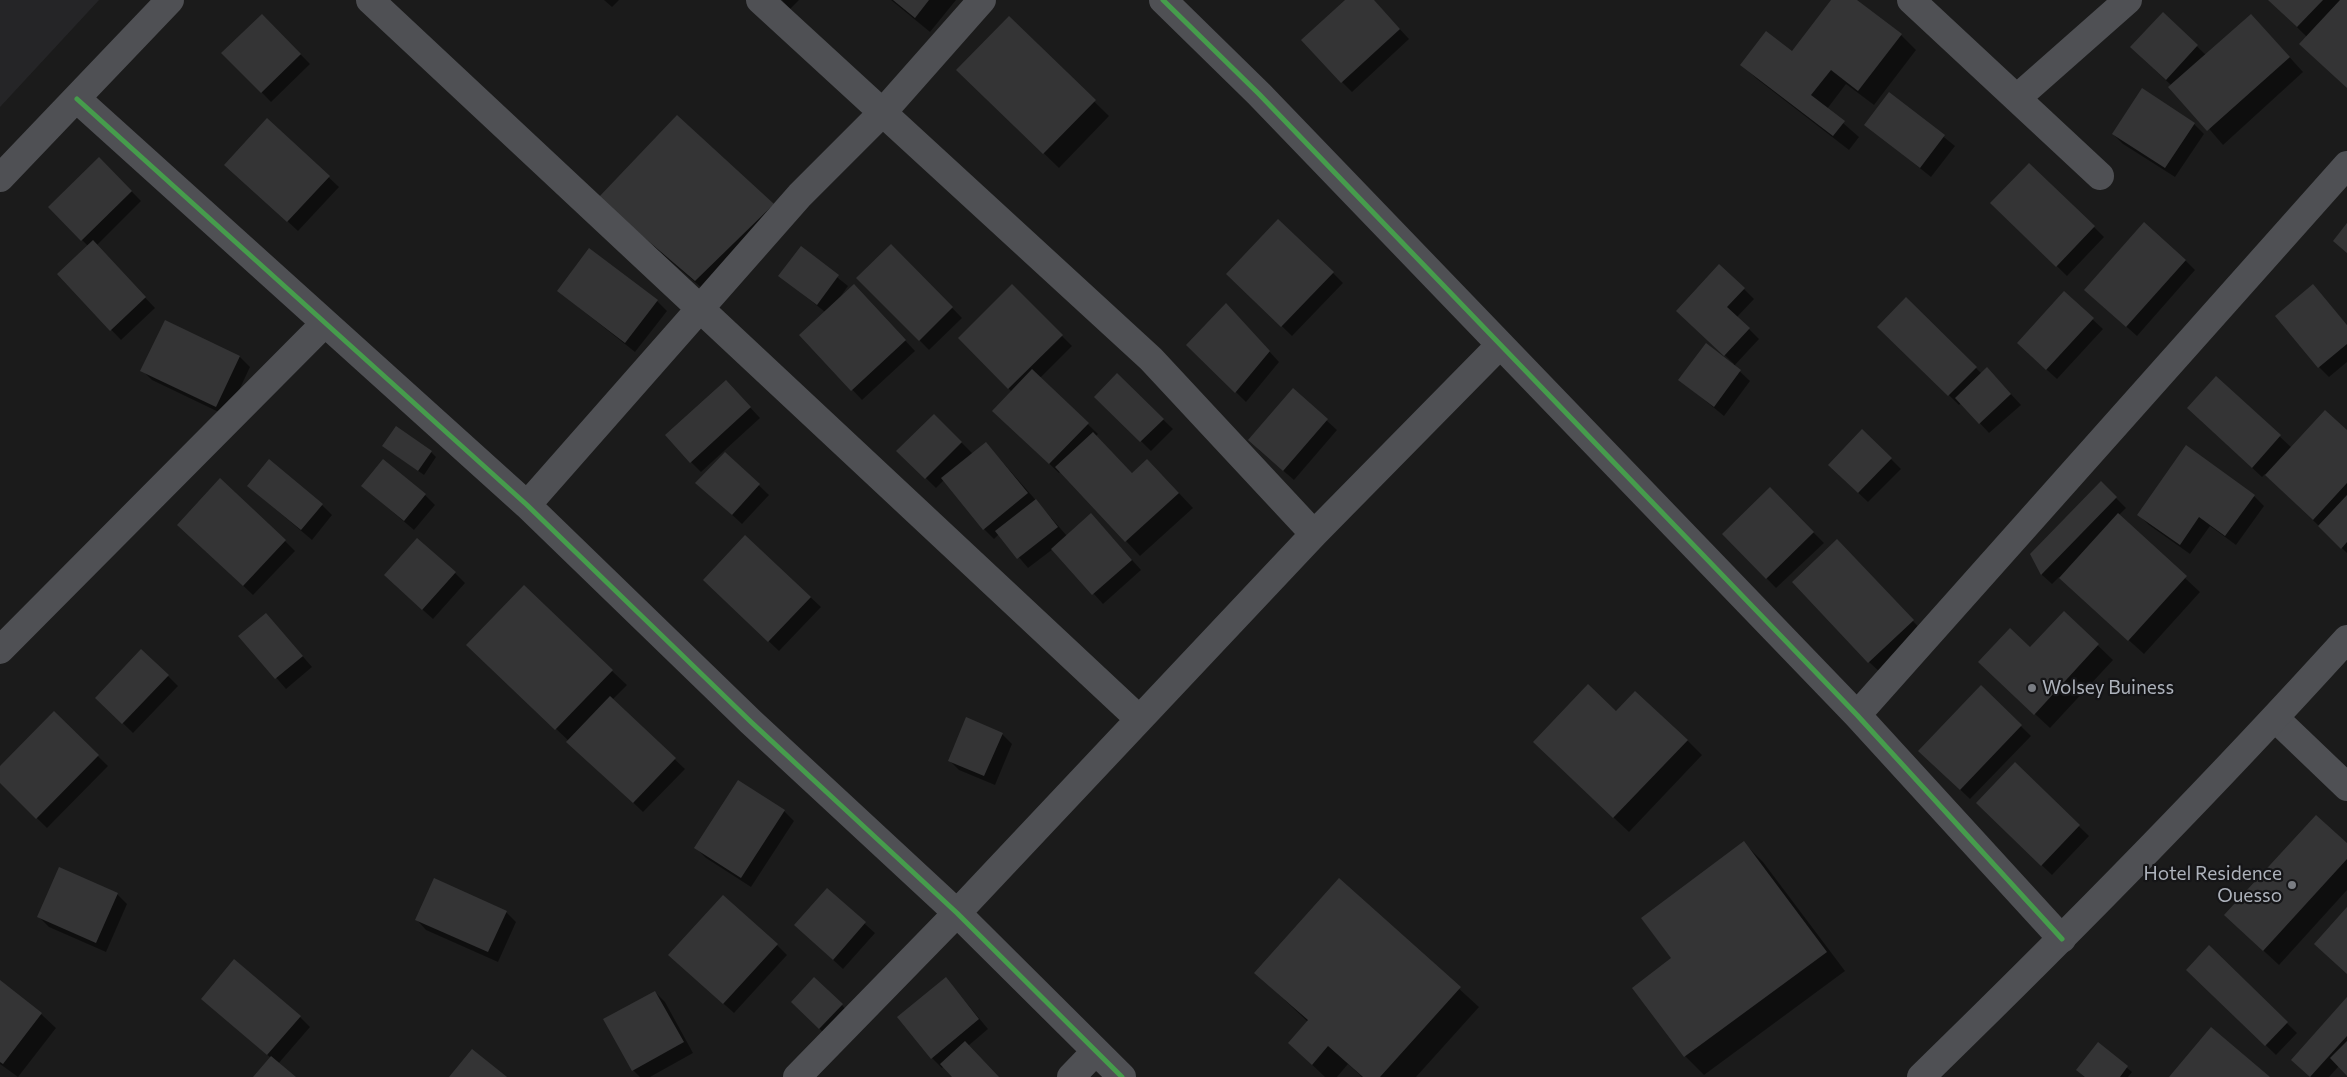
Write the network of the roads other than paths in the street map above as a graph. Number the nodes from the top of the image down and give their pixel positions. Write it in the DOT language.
graph roads {
  1 [pos="170,0"];
  2 [pos="370,0"];
  3 [pos="760,0"];
  4 [pos="982,0"];
  5 [pos="1163,0"];
  6 [pos="1911,0"];
  7 [pos="2128,0"];
  8 [pos="77,98"];
  9 [pos="2017,98"];
  10 [pos="883,112"];
  11 [pos="2347,166"];
  12 [pos="2100,176"];
  13 [pos="0,178"];
  14 [pos="702,309"];
  15 [pos="324,324"];
  16 [pos="1500,345"];
  17 [pos="527,505"];
  18 [pos="1314,534"];
  19 [pos="2347,639"];
  20 [pos="0,650"];
  21 [pos="1857,715"];
  22 [pos="2275,718"];
  23 [pos="1139,720"];
  24 [pos="2347,787"];
  25 [pos="958,913"];
  26 [pos="2062,939"];
  27 [pos="1096,1051"];
  28 [pos="797,1077"];
  29 [pos="1072,1077"];
  30 [pos="1122,1077"];
  31 [pos="1922,1077"];
  1 -- 8 [label="street"];
  2 -- 14 [label="street"];
  3 -- 10 [label="street"];
  4 -- 10 [label="street"];
  5 -- 16 [label="street"];
  6 -- 9 [label="street"];
  7 -- 9 [label="street"];
  8 -- 13 [label="street"];
  8 -- 15 [label="street"];
  9 -- 12 [label="street"];
  10 -- 14 [label="street"];
  10 -- 18 [label="street"];
  11 -- 21 [label="street"];
  14 -- 17 [label="street"];
  14 -- 23 [label="street"];
  15 -- 17 [label="street"];
  15 -- 20 [label="street"];
  16 -- 18 [label="street"];
  16 -- 21 [label="street"];
  17 -- 25 [label="street"];
  18 -- 23 [label="street"];
  19 -- 22 [label="street"];
  21 -- 26 [label="street"];
  22 -- 24 [label="street"];
  22 -- 26 [label="street"];
  23 -- 25 [label="street"];
  25 -- 27 [label="street"];
  25 -- 28 [label="street"];
  26 -- 31 [label="street"];
  27 -- 29 [label="street"];
  27 -- 30 [label="street"];
}
